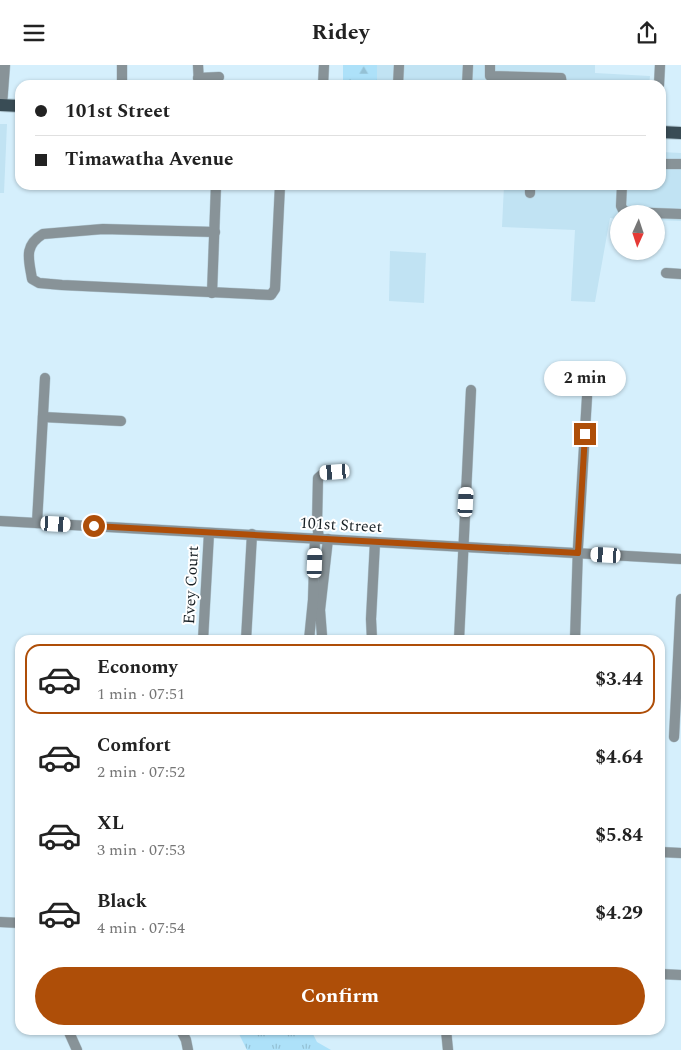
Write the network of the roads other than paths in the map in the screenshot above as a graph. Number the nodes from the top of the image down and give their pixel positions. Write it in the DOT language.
graph roads {
  1 [pos="4,65"];
  2 [pos="122,65"];
  3 [pos="198,65"];
  4 [pos="324,65"];
  5 [pos="399,65"];
  6 [pos="468,65"];
  7 [pos="660,65"];
  8 [pos="490,70"];
  9 [pos="219,77"];
  10 [pos="122,80"];
  11 [pos="198,80"];
  12 [pos="206,80"];
  13 [pos="323,80"];
  14 [pos="398,80"];
  15 [pos="468,80"];
  16 [pos="561,80"];
  17 [pos="659,80"];
  18 [pos="1,105"];
  19 [pos="15,106"];
  20 [pos="666,132"];
  21 [pos="681,133"];
  22 [pos="666,164"];
  23 [pos="681,164"];
  24 [pos="216,190"];
  25 [pos="280,190"];
  26 [pos="622,190"];
  27 [pos="681,214"];
  28 [pos="215,233"];
  29 [pos="666,273"];
  30 [pos="681,274"];
  31 [pos="212,293"];
  32 [pos="45,378"];
  33 [pos="471,391"];
  34 [pos="587,397"];
  35 [pos="43,417"];
  36 [pos="121,421"];
  37 [pos="335,472"];
  38 [pos="0,521"];
  39 [pos="37,523"];
  40 [pos="209,533"];
  41 [pos="252,534"];
  42 [pos="321,539"];
  43 [pos="376,542"];
  44 [pos="464,546"];
  45 [pos="578,553"];
  46 [pos="681,559"];
  47 [pos="681,599"];
  48 [pos="203,635"];
  49 [pos="246,635"];
  50 [pos="310,635"];
  51 [pos="322,635"];
  52 [pos="372,635"];
  53 [pos="459,635"];
  54 [pos="575,635"];
  55 [pos="674,737"];
  56 [pos="665,852"];
  57 [pos="681,853"];
  58 [pos="0,922"];
  59 [pos="15,923"];
  60 [pos="665,974"];
  61 [pos="681,975"];
  62 [pos="70,1035"];
  63 [pos="184,1035"];
  64 [pos="446,1035"];
  65 [pos="77,1050"];
  66 [pos="188,1050"];
  67 [pos="448,1050"];
  1 -- 18 [label="street"];
  2 -- 10 [label="street"];
  3 -- 11 [label="street"];
  4 -- 13 [label="street"];
  5 -- 14 [label="street"];
  6 -- 15 [label="street"];
  7 -- 17 [label="street"];
  8 -- 16 [label="street"];
  9 -- 12 [label="street"];
  18 -- 19 [label="main road"];
  20 -- 21 [label="main road"];
  22 -- 23 [label="street"];
  24 -- 28 [label="street"];
  25 -- 31 [label="street"];
  26 -- 27 [label="street"];
  28 -- 31 [label="street"];
  28 -- 31 [label="street"];
  29 -- 30 [label="street"];
  32 -- 35 [label="street"];
  33 -- 44 [label="street"];
  34 -- 45 [label="street"];
  35 -- 36 [label="street"];
  35 -- 39 [label="street"];
  37 -- 42 [label="street"];
  38 -- 39 [label="street, 101st Street"];
  39 -- 40 [label="street, 101st Street"];
  40 -- 41 [label="street, 101st Street"];
  40 -- 48 [label="street, Evey Court"];
  41 -- 42 [label="street, 101st Street"];
  41 -- 49 [label="street"];
  42 -- 43 [label="street, 101st Street"];
  42 -- 50 [label="street"];
  42 -- 51 [label="street"];
  43 -- 44 [label="street, 101st Street"];
  43 -- 52 [label="street"];
  44 -- 45 [label="street, 101st Street"];
  44 -- 53 [label="street"];
  45 -- 46 [label="street, 101st Street"];
  45 -- 54 [label="street"];
  47 -- 55 [label="street"];
  56 -- 57 [label="street"];
  58 -- 59 [label="street"];
  60 -- 61 [label="street"];
  62 -- 65 [label="street"];
  63 -- 66 [label="street"];
  64 -- 67 [label="street"];
}
